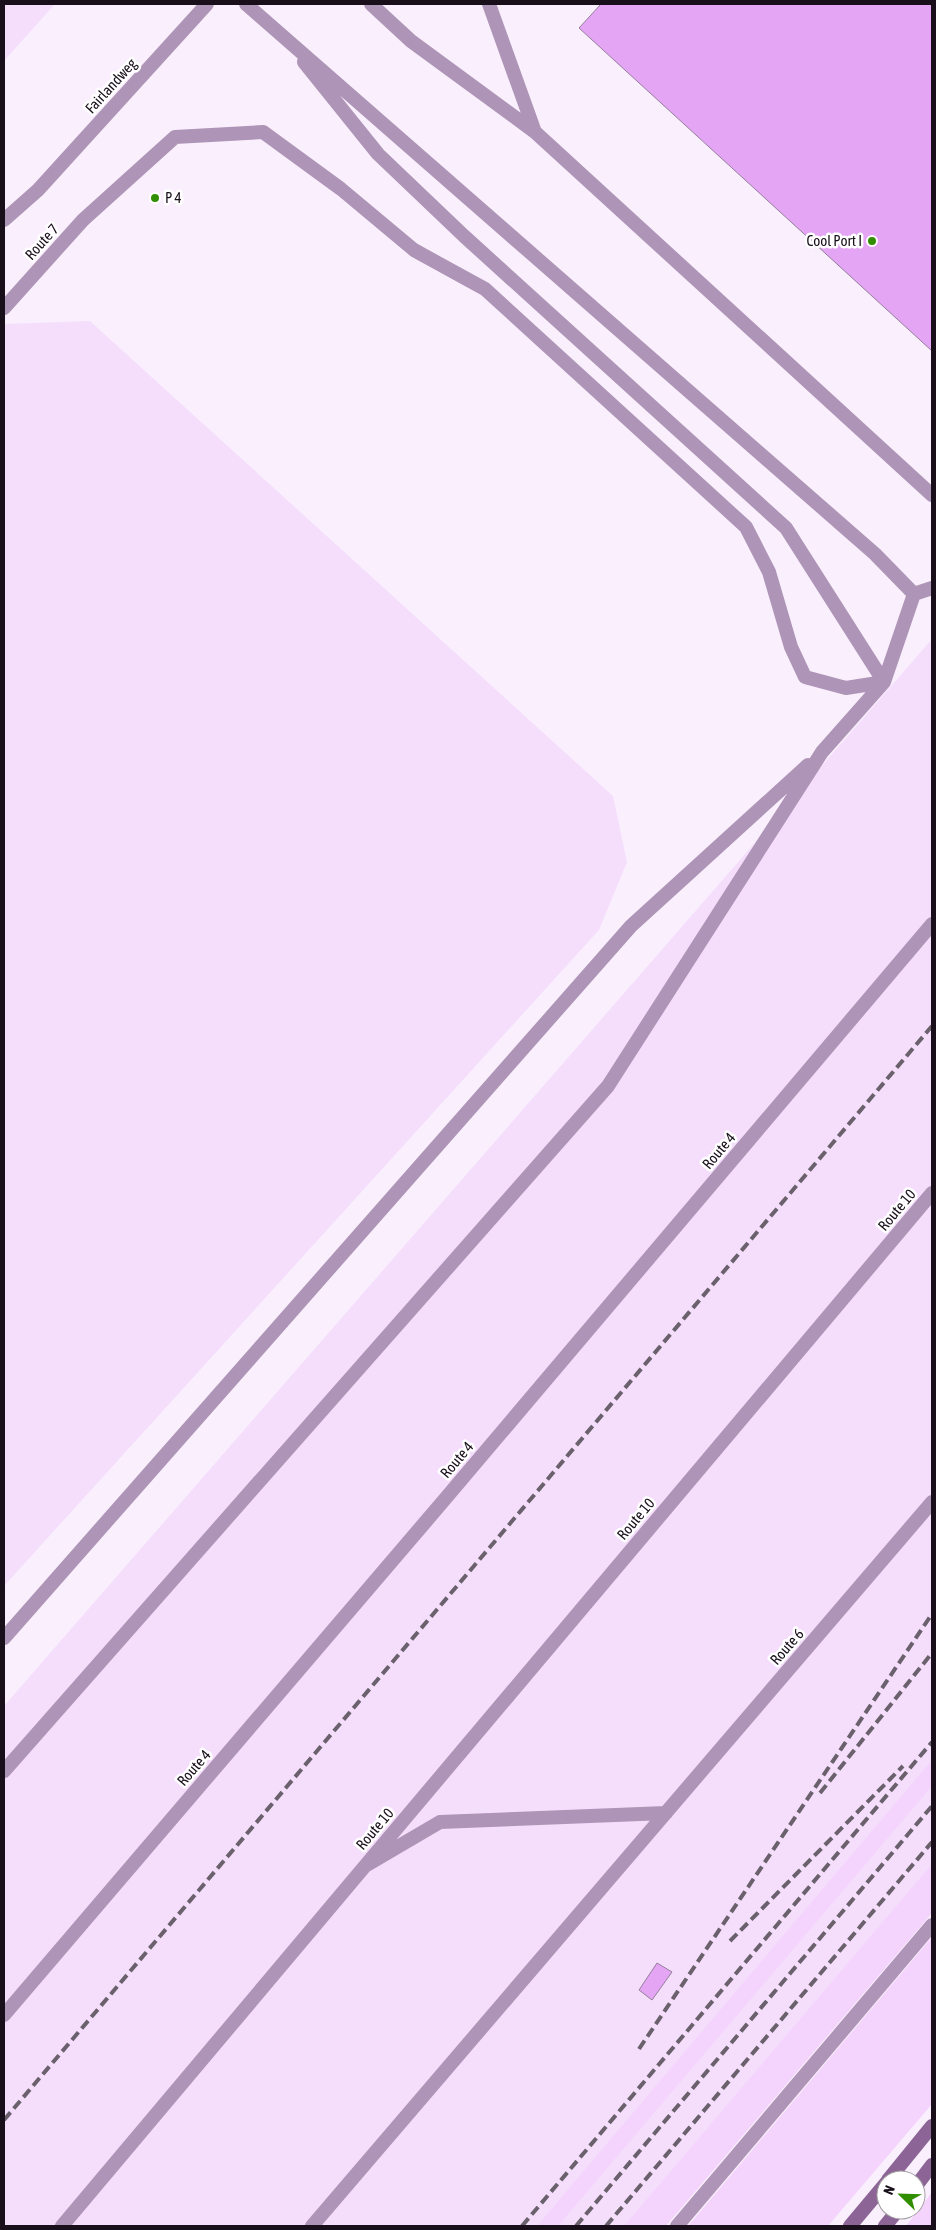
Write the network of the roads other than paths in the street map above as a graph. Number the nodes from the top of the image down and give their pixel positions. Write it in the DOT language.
graph roads {
  1 [pos="207,4"];
  2 [pos="246,4"];
  3 [pos="371,4"];
  4 [pos="489,4"];
  5 [pos="281,34"];
  6 [pos="535,132"];
  7 [pos="4,220"];
  8 [pos="4,308"];
  9 [pos="932,495"];
  10 [pos="932,588"];
  11 [pos="914,594"];
  12 [pos="884,682"];
  13 [pos="822,752"];
  14 [pos="932,924"];
  15 [pos="932,1193"];
  16 [pos="932,1502"];
  17 [pos="4,1638"];
  18 [pos="4,1771"];
  19 [pos="666,1813"];
  20 [pos="365,1866"];
  21 [pos="932,1925"];
  22 [pos="4,2015"];
  23 [pos="932,2126"];
  24 [pos="896,2170"];
  25 [pos="876,2194"];
  26 [pos="62,2226"];
  27 [pos="312,2226"];
  28 [pos="677,2226"];
  29 [pos="850,2226"];
  1 -- 7 [label="lane, Fairlandweg"];
  2 -- 5 [label="lane"];
  3 -- 6 [label="lane"];
  4 -- 6 [label="lane"];
  5 -- 11 [label="lane"];
  5 -- 12 [label="lane"];
  6 -- 9 [label="lane"];
  8 -- 12 [label="lane, Route 7"];
  10 -- 11 [label="lane"];
  11 -- 12 [label="lane"];
  12 -- 13 [label="lane"];
  13 -- 17 [label="lane"];
  13 -- 18 [label="lane"];
  14 -- 22 [label="lane, Route 4"];
  15 -- 20 [label="lane, Route 10"];
  16 -- 19 [label="lane, Route 6"];
  19 -- 20 [label="lane"];
  19 -- 27 [label="lane, Route 6"];
  20 -- 26 [label="lane, Route 10"];
  21 -- 28 [label="lane"];
  23 -- 24 [label="main road"];
  25 -- 29 [label="main road"];
}
